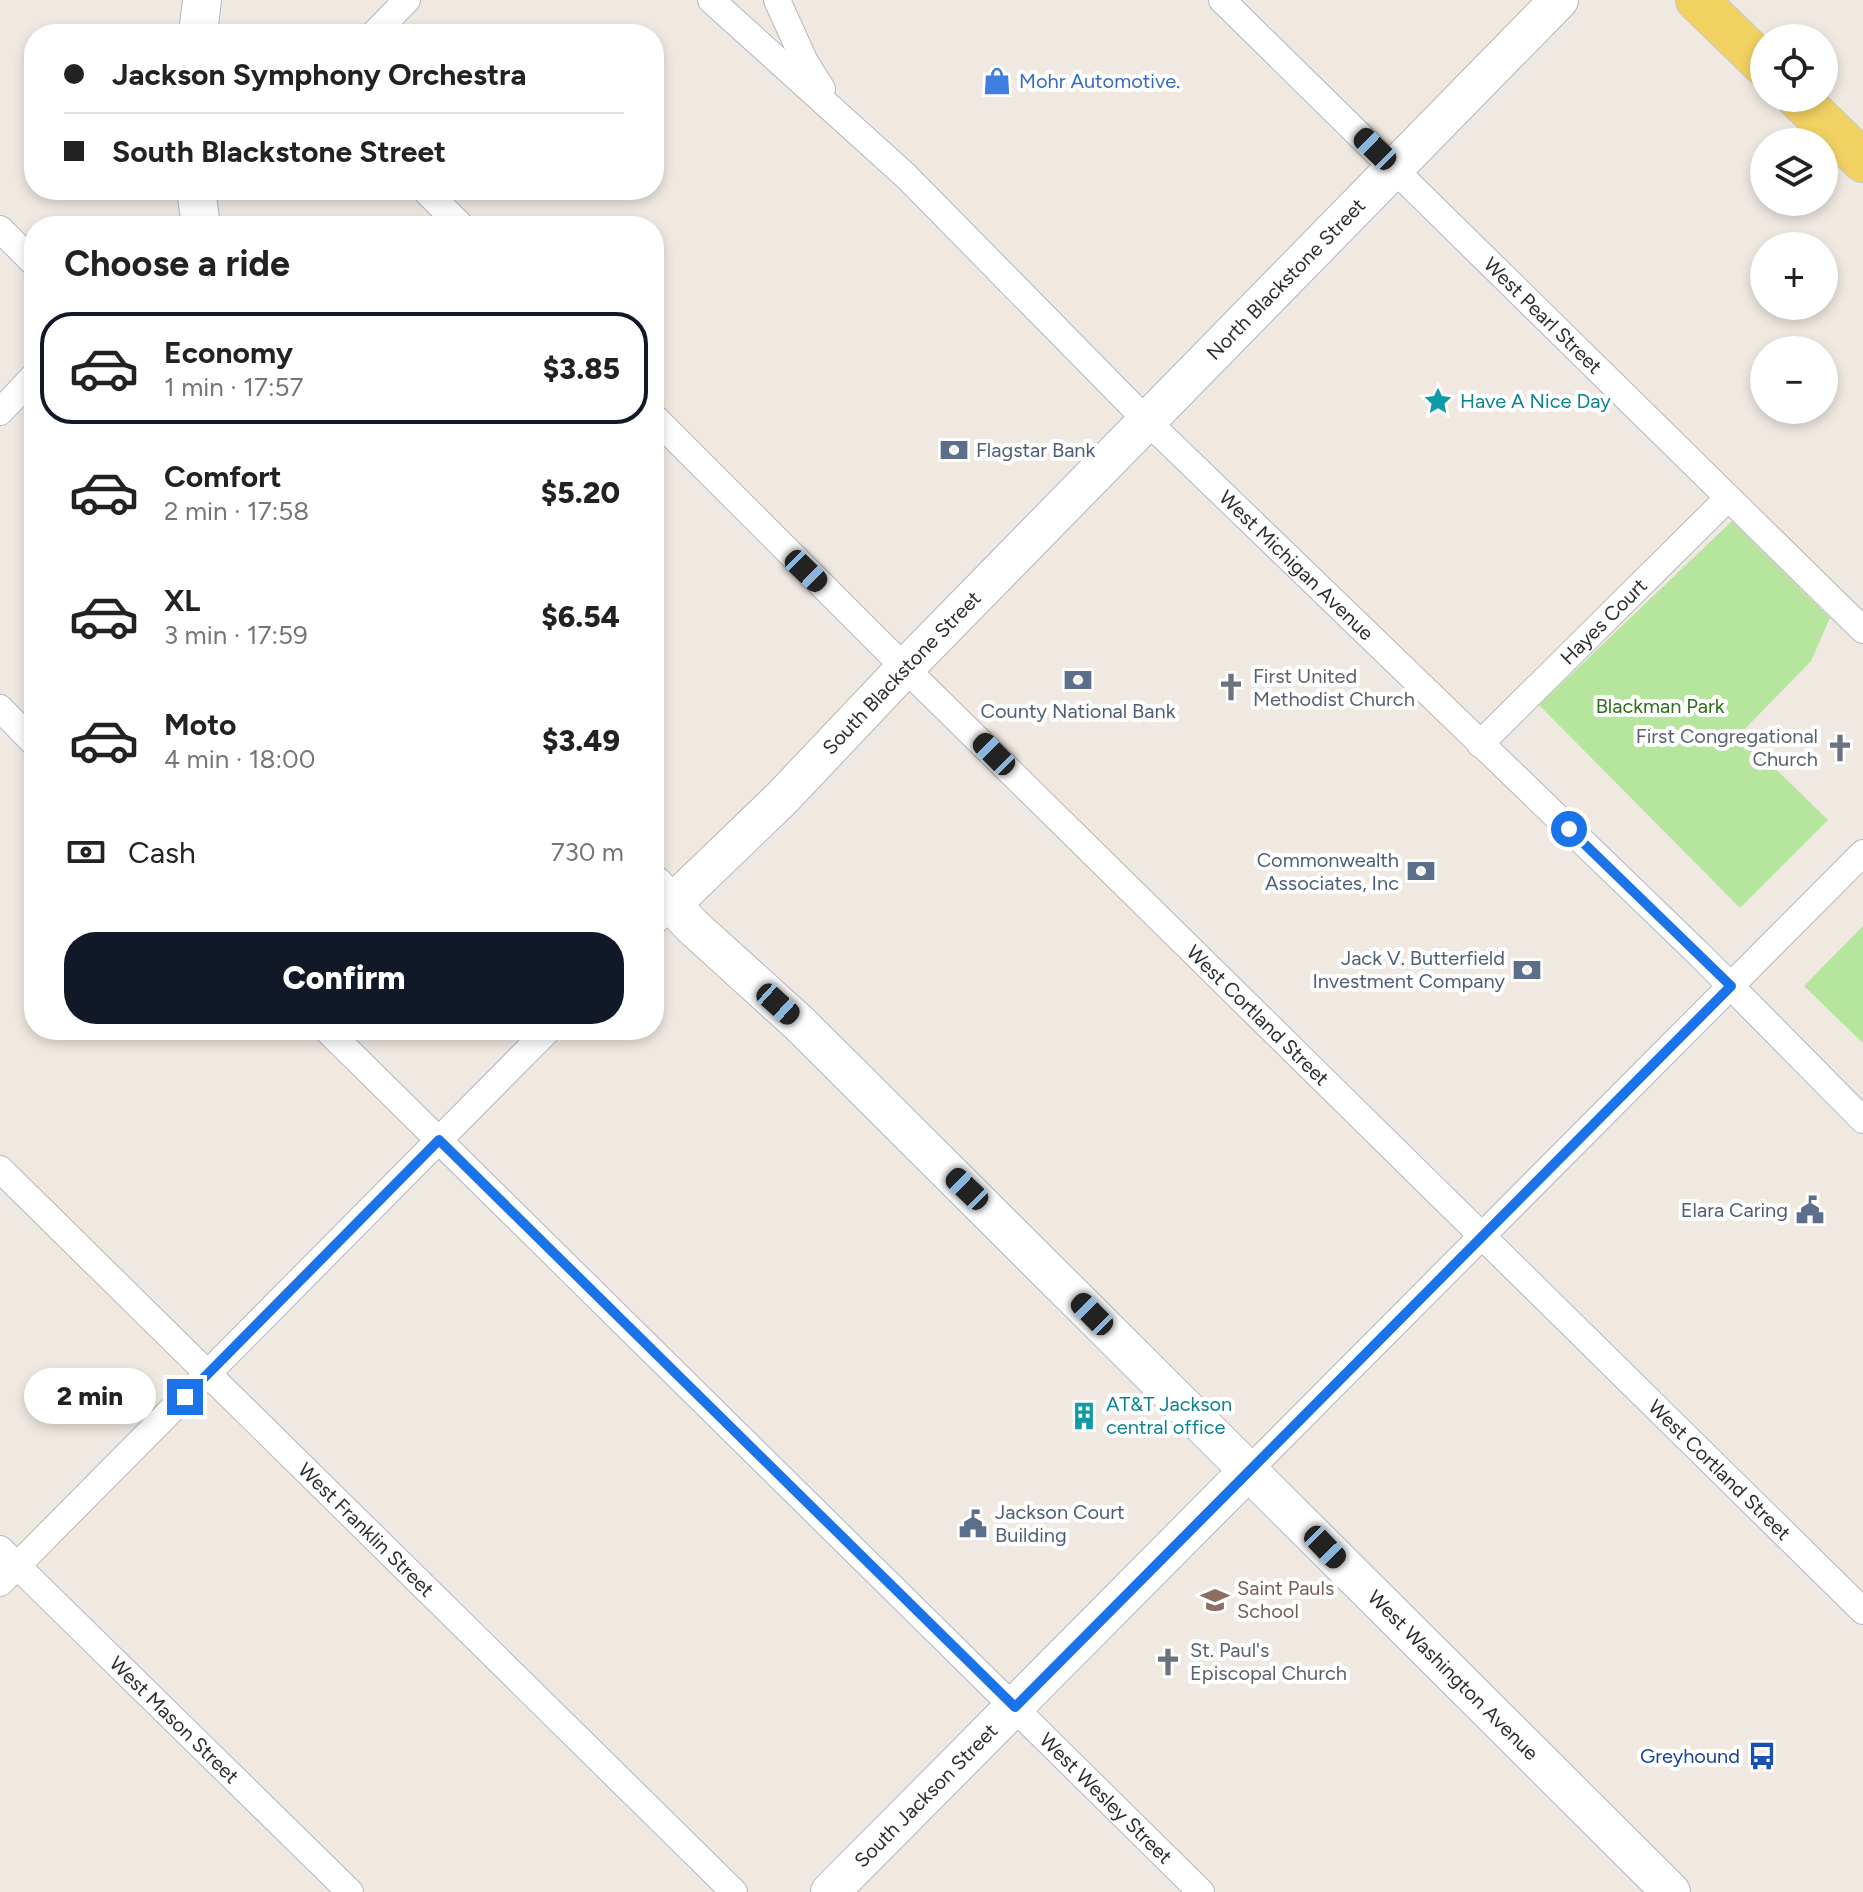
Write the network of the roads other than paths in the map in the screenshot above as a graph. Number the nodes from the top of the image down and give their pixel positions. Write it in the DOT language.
graph roads {
  1 [pos="202,0"];
  2 [pos="407,0"];
  3 [pos="711,0"];
  4 [pos="777,0"];
  5 [pos="1222,0"];
  6 [pos="1559,0"];
  7 [pos="1697,0"];
  8 [pos="199,24"];
  9 [pos="384,24"];
  10 [pos="1750,51"];
  11 [pos="834,109"];
  12 [pos="1812,112"];
  13 [pos="1863,161"];
  14 [pos="1396,170"];
  15 [pos="435,200"];
  16 [pos="451,216"];
  17 [pos="0,229"];
  18 [pos="24,253"];
  19 [pos="24,387"];
  20 [pos="0,412"];
  21 [pos="1147,421"];
  22 [pos="664,427"];
  23 [pos="1728,498"];
  24 [pos="1863,630"];
  25 [pos="905,668"];
  26 [pos="0,708"];
  27 [pos="24,733"];
  28 [pos="1480,744"];
  29 [pos="1863,853"];
  30 [pos="664,901"];
  31 [pos="664,907"];
  32 [pos="1731,986"];
  33 [pos="337,1040"];
  34 [pos="538,1040"];
  35 [pos="1863,1120"];
  36 [pos="439,1140"];
  37 [pos="0,1169"];
  38 [pos="1483,1236"];
  39 [pos="207,1375"];
  40 [pos="1248,1471"];
  41 [pos="6,1566"];
  42 [pos="1863,1611"];
  43 [pos="1015,1707"];
  44 [pos="350,1892"];
  45 [pos="734,1892"];
  46 [pos="830,1892"];
  47 [pos="1201,1892"];
  48 [pos="1671,1892"];
  1 -- 8 [label="main road"];
  2 -- 9 [label="street"];
  3 -- 11 [label="street, West Michigan Avenue"];
  4 -- 11 [label="street, West Michigan Avenue"];
  5 -- 14 [label="street, West Pearl Street"];
  6 -- 14 [label="main road, North Blackstone Street"];
  7 -- 10 [label="main road"];
  11 -- 21 [label="street, West Michigan Avenue"];
  12 -- 13 [label="main road"];
  14 -- 21 [label="main road, North Blackstone Street"];
  14 -- 23 [label="street, West Pearl Street"];
  15 -- 16 [label="street"];
  17 -- 18 [label="street"];
  19 -- 20 [label="street"];
  21 -- 25 [label="main road, South Blackstone Street"];
  21 -- 28 [label="street, West Michigan Avenue"];
  22 -- 25 [label="street, West Cortland Street"];
  23 -- 24 [label="street, West Pearl Street"];
  23 -- 28 [label="street, Hayes Court"];
  25 -- 30 [label="main road, South Blackstone Street"];
  25 -- 38 [label="street, West Cortland Street"];
  26 -- 27 [label="street"];
  28 -- 32 [label="street, West Michigan Avenue"];
  29 -- 32 [label="street, South Jackson Street"];
  31 -- 40 [label="main road, West Washington Avenue"];
  32 -- 35 [label="street, West Michigan Avenue"];
  32 -- 38 [label="street, South Jackson Street"];
  33 -- 36 [label="street, West Wesley Street"];
  34 -- 36 [label="street"];
  36 -- 39 [label="street"];
  36 -- 43 [label="street, West Wesley Street"];
  37 -- 39 [label="street, West Franklin Street"];
  38 -- 40 [label="street, South Jackson Street"];
  38 -- 42 [label="street, West Cortland Street"];
  39 -- 41 [label="street"];
  39 -- 45 [label="street, West Franklin Street"];
  40 -- 43 [label="main road, South Jackson Street"];
  40 -- 48 [label="main road, West Washington Avenue"];
  41 -- 44 [label="street, West Mason Street"];
  43 -- 46 [label="main road, South Jackson Street"];
  43 -- 47 [label="street, West Wesley Street"];
}
